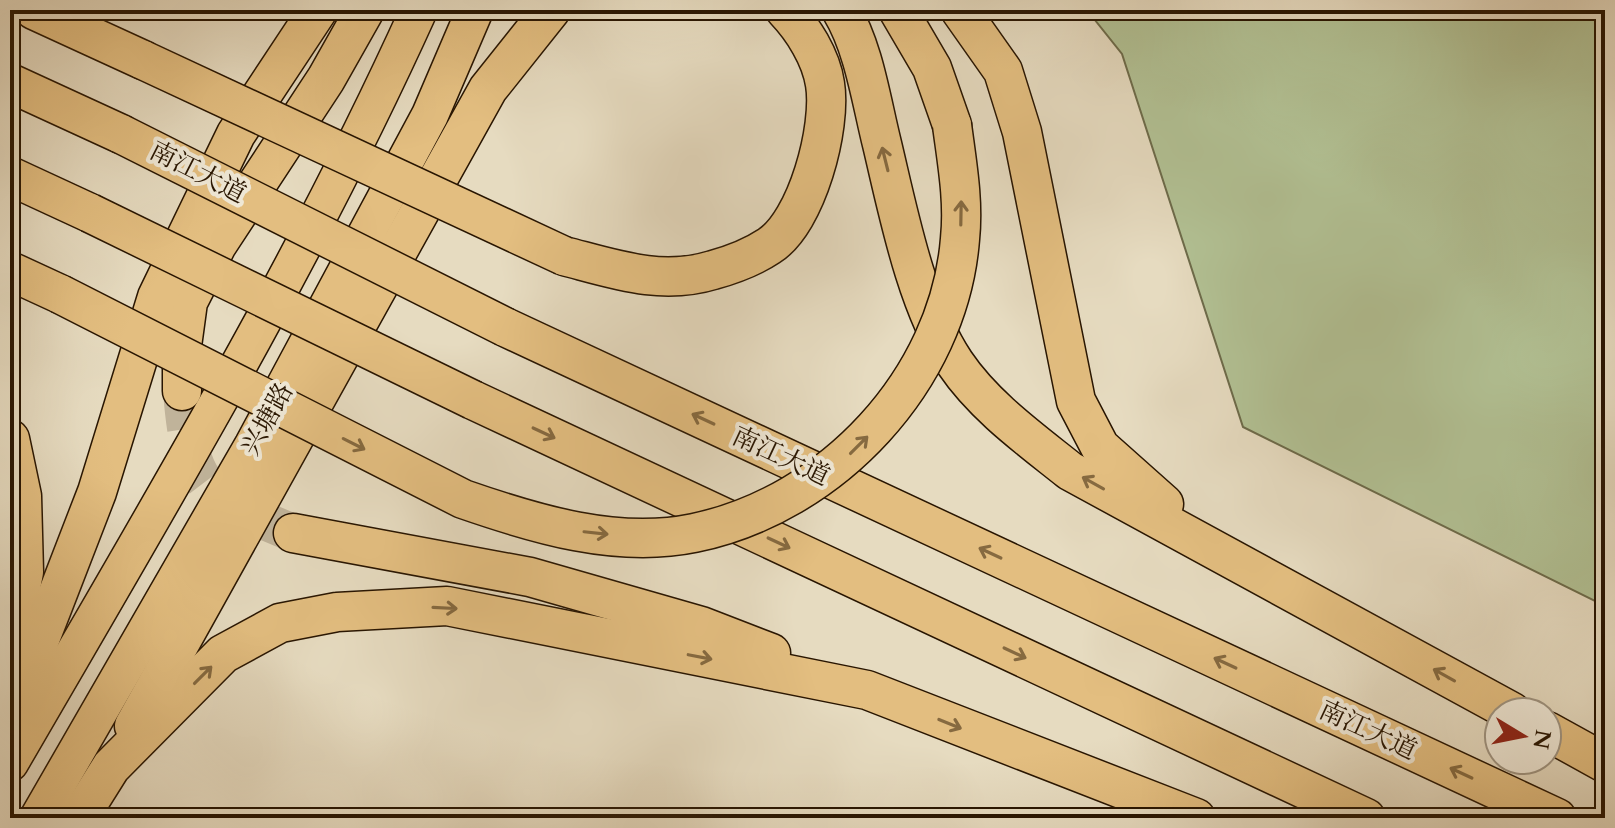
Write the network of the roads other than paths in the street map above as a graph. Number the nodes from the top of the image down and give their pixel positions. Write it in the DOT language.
graph roads {
  1 [pos="34,10"];
  2 [pos="318,10"];
  3 [pos="365,10"];
  4 [pos="419,10"];
  5 [pos="475,10"];
  6 [pos="551,10"];
  7 [pos="785,10"];
  8 [pos="841,10"];
  9 [pos="898,10"];
  10 [pos="960,10"];
  11 [pos="10,83"];
  12 [pos="10,176"];
  13 [pos="10,271"];
  14 [pos="182,391"];
  15 [pos="10,439"];
  16 [pos="293,533"];
  17 [pos="1238,563"];
  18 [pos="10,646"];
  19 [pos="867,690"];
  20 [pos="10,693"];
  21 [pos="1483,696"];
  22 [pos="1563,740"];
  23 [pos="10,763"];
  24 [pos="1605,763"];
  25 [pos="111,767"];
  26 [pos="38,818"];
  27 [pos="79,818"];
  28 [pos="1196,818"];
  29 [pos="1366,818"];
  30 [pos="1557,818"];
  1 -- 7 [label="highway, bridge"];
  2 -- 20 [label="highway"];
  3 -- 14 [label="highway"];
  4 -- 23 [label="main road, 兴塘路"];
  5 -- 26 [label="main road, 兴塘路"];
  6 -- 25 [label="highway"];
  17 -- 8 [label="highway, one-way"];
  13 -- 9 [label="highway, one-way, bridge"];
  10 -- 17 [label="highway"];
  30 -- 11 [label="highway, 南江大道, one-way, bridge"];
  12 -- 29 [label="highway, one-way, bridge"];
  15 -- 18 [label="highway"];
  16 -- 19 [label="highway"];
  21 -- 17 [label="highway, one-way"];
  25 -- 19 [label="highway, one-way"];
  19 -- 28 [label="highway, one-way"];
  22 -- 24 [label="highway"];
  25 -- 27 [label="highway"];
}
